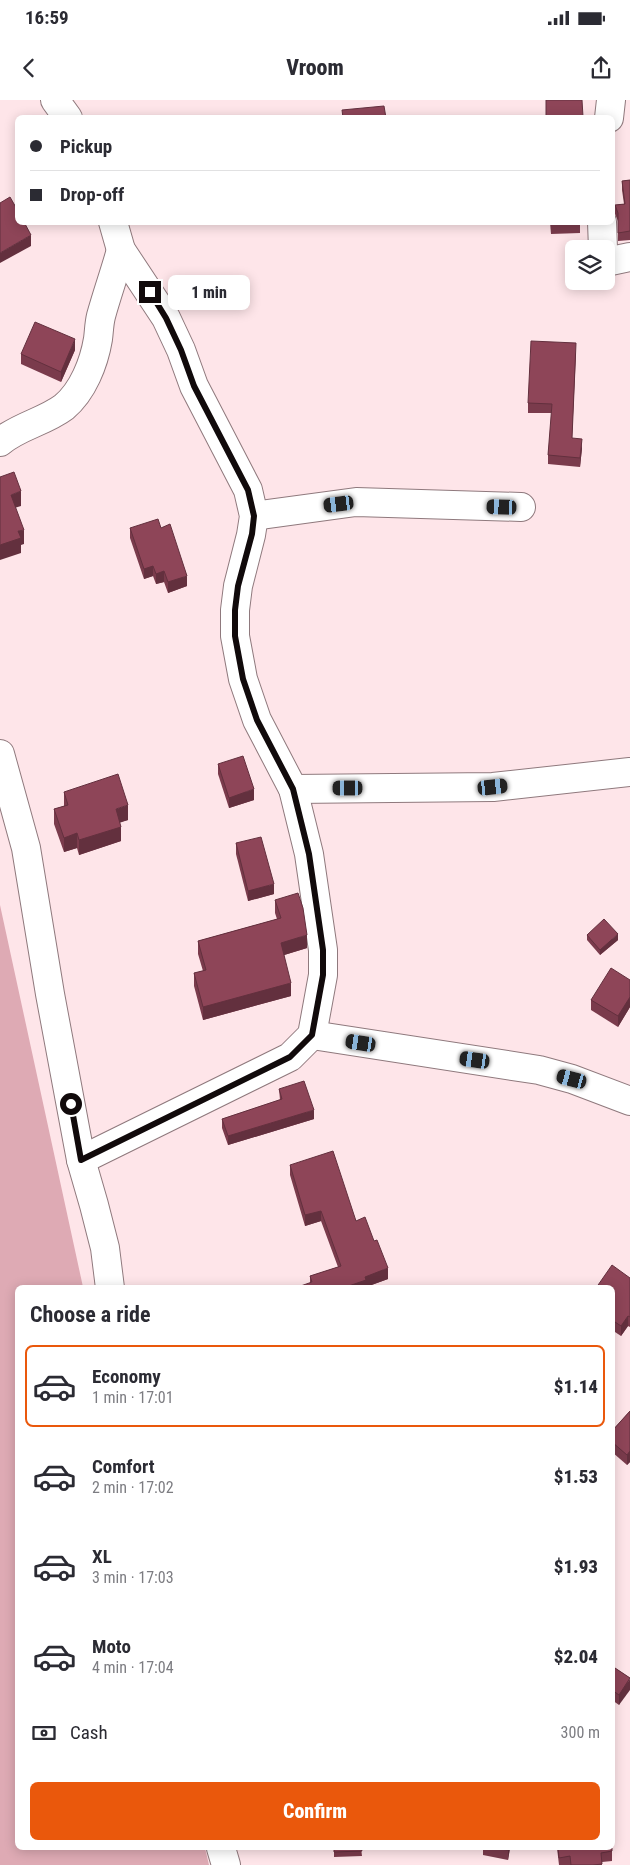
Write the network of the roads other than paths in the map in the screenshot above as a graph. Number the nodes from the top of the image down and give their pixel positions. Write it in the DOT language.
graph roads {
  1 [pos="55,100"];
  2 [pos="611,100"];
  3 [pos="66,115"];
  4 [pos="609,115"];
  5 [pos="114,225"];
  6 [pos="602,225"];
  7 [pos="603,240"];
  8 [pos="121,250"];
  9 [pos="630,257"];
  10 [pos="615,260"];
  11 [pos="0,442"];
  12 [pos="521,508"];
  13 [pos="254,516"];
  14 [pos="0,754"];
  15 [pos="630,772"];
  16 [pos="293,789"];
  17 [pos="312,1035"];
  18 [pos="630,1101"];
  19 [pos="81,1160"];
  20 [pos="110,1285"];
  21 [pos="222,1850"];
  22 [pos="226,1865"];
  1 -- 3 [label="street"];
  2 -- 4 [label="street"];
  5 -- 8 [label="street"];
  6 -- 7 [label="street"];
  8 -- 11 [label="street"];
  8 -- 13 [label="street"];
  9 -- 10 [label="street"];
  12 -- 13 [label="street"];
  13 -- 16 [label="street"];
  14 -- 19 [label="street"];
  15 -- 16 [label="street"];
  16 -- 17 [label="street"];
  17 -- 18 [label="street"];
  17 -- 19 [label="street"];
  19 -- 20 [label="street"];
  21 -- 22 [label="street"];
}
